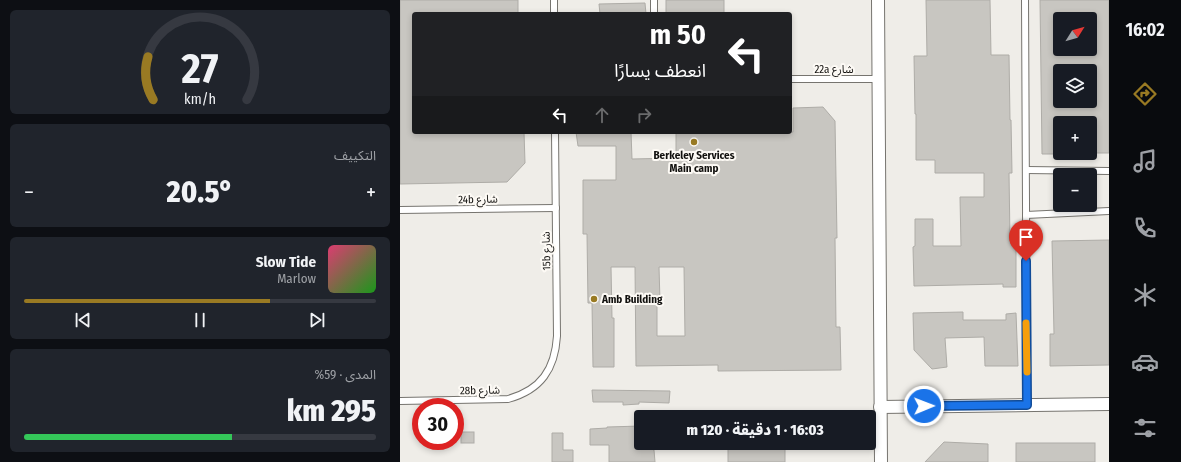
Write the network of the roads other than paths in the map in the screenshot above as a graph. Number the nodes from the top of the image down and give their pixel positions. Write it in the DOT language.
graph roads {
  1 [pos="554,0"];
  2 [pos="654,0"];
  3 [pos="878,0"];
  4 [pos="1025,0"];
  5 [pos="554,12"];
  6 [pos="654,12"];
  7 [pos="879,78"];
  8 [pos="792,79"];
  9 [pos="555,134"];
  10 [pos="1026,170"];
  11 [pos="1109,171"];
  12 [pos="556,208"];
  13 [pos="400,210"];
  14 [pos="1109,211"];
  15 [pos="1026,216"];
  16 [pos="549,370"];
  17 [pos="400,401"];
  18 [pos="1109,404"];
  19 [pos="1027,405"];
  20 [pos="880,407"];
  21 [pos="881,462"];
  1 -- 5 [label="lane"];
  2 -- 6 [label="lane"];
  3 -- 7 [label="street"];
  4 -- 10 [label="lane"];
  7 -- 8 [label="lane, 22a شارع"];
  7 -- 20 [label="street"];
  9 -- 12 [label="lane, 15b شارع"];
  10 -- 11 [label="lane"];
  10 -- 15 [label="lane"];
  12 -- 13 [label="lane, 24b شارع"];
  12 -- 16 [label="lane, 15b شارع"];
  14 -- 15 [label="lane"];
  15 -- 19 [label="lane"];
  16 -- 17 [label="lane, 28b شارع"];
  18 -- 19 [label="street"];
  19 -- 20 [label="street"];
  20 -- 21 [label="street"];
}
